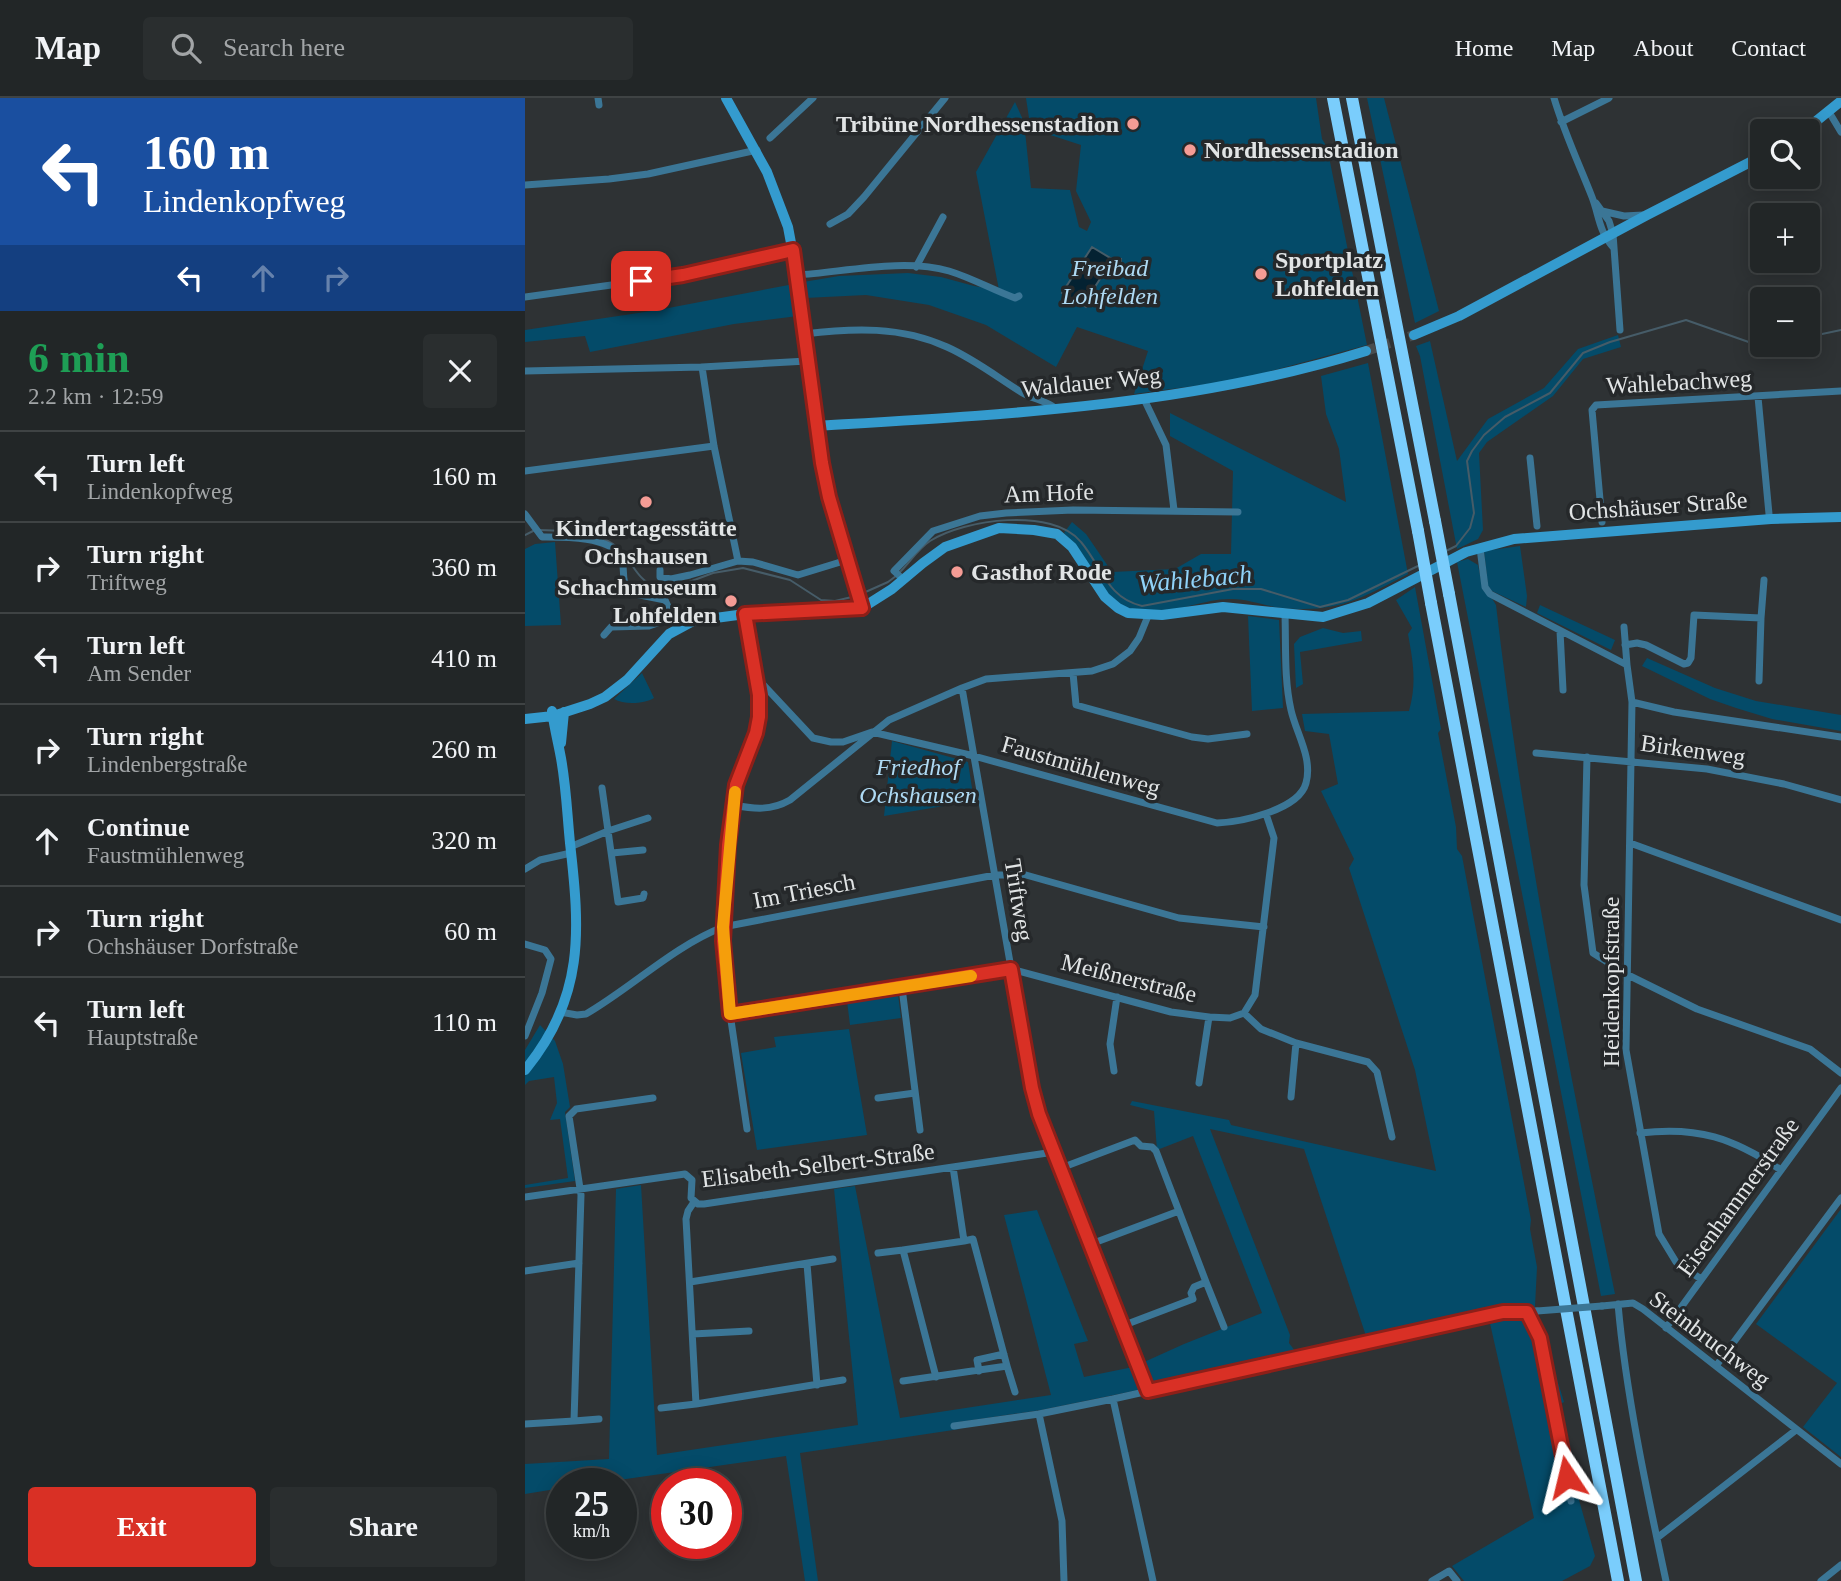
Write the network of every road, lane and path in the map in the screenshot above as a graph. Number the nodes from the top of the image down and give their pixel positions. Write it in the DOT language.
graph roads {
  1 [pos="726,98"];
  2 [pos="813,98"];
  3 [pos="945,98"];
  4 [pos="1333,98"];
  5 [pos="1352,98"];
  6 [pos="1554,98"];
  7 [pos="1609,98"];
  8 [pos="1841,101"];
  9 [pos="1829,112"];
  10 [pos="1820,119"];
  11 [pos="1561,122"];
  12 [pos="1841,132"];
  13 [pos="770,138"];
  14 [pos="757,150"];
  15 [pos="1750,162"];
  16 [pos="525,185"];
  17 [pos="1593,200"];
  18 [pos="1602,211"];
  19 [pos="1647,215"];
  20 [pos="943,217"];
  21 [pos="830,224"];
  22 [pos="1609,236"];
  23 [pos="793,250"];
  24 [pos="916,267"];
  25 [pos="797,275"];
  26 [pos="1019,296"];
  27 [pos="525,297"];
  28 [pos="1620,330"];
  29 [pos="804,334"];
  30 [pos="1414,335"];
  31 [pos="1366,351"];
  32 [pos="807,361"];
  33 [pos="702,367"];
  34 [pos="525,371"];
  35 [pos="1841,391"];
  36 [pos="1758,397"];
  37 [pos="1144,399"];
  38 [pos="1055,408"];
  39 [pos="816,426"];
  40 [pos="714,446"];
  41 [pos="1530,458"];
  42 [pos="525,471"];
  43 [pos="1174,510"];
  44 [pos="1238,512"];
  45 [pos="525,514"];
  46 [pos="1769,514"];
  47 [pos="1841,517"];
  48 [pos="1602,522"];
  49 [pos="1537,526"];
  50 [pos="1480,548"];
  51 [pos="846,559"];
  52 [pos="738,561"];
  53 [pos="660,570"];
  54 [pos="900,576"];
  55 [pos="1764,580"];
  56 [pos="861,604"];
  57 [pos="745,614"];
  58 [pos="1285,614"];
  59 [pos="1148,616"];
  60 [pos="673,618"];
  61 [pos="1761,618"];
  62 [pos="1624,627"];
  63 [pos="678,628"];
  64 [pos="1560,631"];
  65 [pos="604,635"];
  66 [pos="1625,645"];
  67 [pos="1627,665"];
  68 [pos="1073,673"];
  69 [pos="755,676"];
  70 [pos="1759,681"];
  71 [pos="962,688"];
  72 [pos="1563,690"];
  73 [pos="1632,702"];
  74 [pos="564,712"];
  75 [pos="553,713"];
  76 [pos="525,717"];
  77 [pos="872,732"];
  78 [pos="1247,734"];
  79 [pos="1841,737"];
  80 [pos="1536,753"];
  81 [pos="560,754"];
  82 [pos="974,756"];
  83 [pos="1587,757"];
  84 [pos="1630,761"];
  85 [pos="602,789"];
  86 [pos="1841,800"];
  87 [pos="733,805"];
  88 [pos="1266,814"];
  89 [pos="648,818"];
  90 [pos="608,831"];
  91 [pos="1630,843"];
  92 [pos="571,850"];
  93 [pos="643,850"];
  94 [pos="612,853"];
  95 [pos="526,867"];
  96 [pos="995,875"];
  97 [pos="644,894"];
  98 [pos="1841,920"];
  99 [pos="723,927"];
  100 [pos="1264,927"];
  101 [pos="525,944"];
  102 [pos="1011,969"];
  103 [pos="1628,975"];
  104 [pos="901,988"];
  105 [pos="1117,997"];
  106 [pos="561,1012"];
  107 [pos="1244,1013"];
  108 [pos="730,1014"];
  109 [pos="1209,1017"];
  110 [pos="525,1036"];
  111 [pos="1296,1043"];
  112 [pos="525,1070"];
  113 [pos="1114,1071"];
  114 [pos="1841,1073"];
  115 [pos="1199,1083"];
  116 [pos="1841,1088"];
  117 [pos="915,1093"];
  118 [pos="1291,1097"];
  119 [pos="653,1098"];
  120 [pos="878,1098"];
  121 [pos="747,1129"];
  122 [pos="920,1130"];
  123 [pos="1640,1133"];
  124 [pos="1392,1137"];
  125 [pos="1054,1152"];
  126 [pos="953,1167"];
  127 [pos="1061,1168"];
  128 [pos="1781,1170"];
  129 [pos="579,1189"];
  130 [pos="525,1197"];
  131 [pos="1841,1198"];
  132 [pos="694,1202"];
  133 [pos="1179,1211"];
  134 [pos="964,1241"];
  135 [pos="1091,1244"];
  136 [pos="903,1250"];
  137 [pos="879,1253"];
  138 [pos="833,1259"];
  139 [pos="579,1263"];
  140 [pos="807,1264"];
  141 [pos="525,1271"];
  142 [pos="1701,1279"];
  143 [pos="690,1282"];
  144 [pos="1206,1282"];
  145 [pos="1618,1304"];
  146 [pos="1527,1312"];
  147 [pos="1122,1326"];
  148 [pos="1224,1327"];
  149 [pos="1666,1328"];
  150 [pos="749,1331"];
  151 [pos="693,1334"];
  152 [pos="1003,1354"];
  153 [pos="1007,1366"];
  154 [pos="1716,1366"];
  155 [pos="979,1371"];
  156 [pos="936,1377"];
  157 [pos="843,1380"];
  158 [pos="904,1381"];
  159 [pos="817,1385"];
  160 [pos="1148,1391"];
  161 [pos="1015,1392"];
  162 [pos="1114,1399"];
  163 [pos="696,1404"];
  164 [pos="661,1408"];
  165 [pos="1039,1414"];
  166 [pos="599,1419"];
  167 [pos="574,1421"];
  168 [pos="525,1424"];
  169 [pos="954,1426"];
  170 [pos="1796,1430"];
  171 [pos="1841,1464"];
  172 [pos="1571,1501"];
  173 [pos="1657,1538"];
  174 [pos="1841,1565"];
  175 [pos="1064,1581"];
  176 [pos="1153,1581"];
  177 [pos="1432,1581"];
  178 [pos="1457,1581"];
  179 [pos="1618,1581"];
  180 [pos="1636,1581"];
  181 [pos="1667,1581"];
  182 [pos="1821,1581"];
  1 -- 14 [label="main road"];
  2 -- 13 [label="street"];
  3 -- 21 [label="street"];
  4 -- 179 [label="highway, bridge"];
  5 -- 180 [label="highway, bridge"];
  6 -- 11 [label="street"];
  7 -- 11 [label="street"];
  8 -- 9 [label="main road"];
  9 -- 10 [label="main road"];
  9 -- 12 [label="street"];
  11 -- 17 [label="street"];
  14 -- 16 [label="street"];
  14 -- 23 [label="main road"];
  15 -- 19 [label="main road"];
  17 -- 18 [label="street"];
  17 -- 22 [label="street"];
  18 -- 19 [label="street"];
  18 -- 22 [label="street"];
  19 -- 22 [label="main road"];
  20 -- 24 [label="street"];
  22 -- 28 [label="street"];
  22 -- 30 [label="main road"];
  23 -- 25 [label="main road"];
  23 -- 27 [label="street"];
  24 -- 25 [label="street"];
  24 -- 26 [label="street"];
  25 -- 29 [label="main road"];
  29 -- 32 [label="main road"];
  29 -- 38 [label="street"];
  31 -- 37 [label="main road, Waldauer Weg"];
  32 -- 33 [label="street"];
  32 -- 39 [label="main road"];
  33 -- 34 [label="street"];
  33 -- 40 [label="street"];
  35 -- 36 [label="street, Wahlebachweg"];
  36 -- 46 [label="street"];
  36 -- 48 [label="street, Wahlebachweg"];
  37 -- 38 [label="main road, Waldauer Weg"];
  37 -- 43 [label="street"];
  38 -- 39 [label="main road, Waldauer Weg"];
  39 -- 51 [label="main road"];
  40 -- 42 [label="street"];
  40 -- 52 [label="street"];
  41 -- 49 [label="street"];
  43 -- 44 [label="street, Am Hofe"];
  43 -- 54 [label="street, Am Hofe"];
  45 -- 60 [label="street"];
  47 -- 50 [label="main road, Ochshäuser Straße"];
  50 -- 58 [label="main road, Ochshäuser Straße"];
  50 -- 64 [label="street"];
  51 -- 52 [label="street"];
  51 -- 56 [label="main road"];
  52 -- 53 [label="street"];
  54 -- 56 [label="main road"];
  54 -- 59 [label="main road"];
  55 -- 61 [label="street"];
  56 -- 57 [label="main road"];
  57 -- 63 [label="main road"];
  57 -- 69 [label="street"];
  58 -- 59 [label="main road, Ochshäuser Straße"];
  58 -- 88 [label="street, Faustmühlenweg"];
  59 -- 68 [label="street"];
  60 -- 63 [label="street"];
  60 -- 65 [label="street"];
  61 -- 66 [label="street"];
  61 -- 70 [label="street"];
  62 -- 66 [label="street, Heidenkopfstraße"];
  63 -- 74 [label="main road"];
  64 -- 67 [label="street"];
  64 -- 72 [label="street"];
  66 -- 67 [label="street, Heidenkopfstraße"];
  67 -- 73 [label="street, Heidenkopfstraße"];
  68 -- 71 [label="street"];
  68 -- 78 [label="street"];
  69 -- 77 [label="street, Faustmühlenweg"];
  69 -- 87 [label="street"];
  71 -- 77 [label="street"];
  71 -- 82 [label="street, Triftweg"];
  73 -- 79 [label="street"];
  73 -- 84 [label="street, Heidenkopfstraße"];
  74 -- 75 [label="main road"];
  74 -- 81 [label="main road"];
  75 -- 76 [label="main road"];
  75 -- 81 [label="main road"];
  77 -- 82 [label="street, Faustmühlenweg"];
  77 -- 87 [label="street"];
  80 -- 83 [label="street, Birkenweg"];
  81 -- 92 [label="main road"];
  82 -- 88 [label="street, Faustmühlenweg"];
  82 -- 96 [label="street, Triftweg"];
  83 -- 84 [label="street, Birkenweg"];
  83 -- 103 [label="street"];
  84 -- 86 [label="street, Birkenweg"];
  84 -- 91 [label="street, Heidenkopfstraße"];
  85 -- 90 [label="street"];
  87 -- 99 [label="street"];
  88 -- 100 [label="street"];
  89 -- 90 [label="street"];
  90 -- 92 [label="street"];
  90 -- 94 [label="street"];
  91 -- 98 [label="street"];
  91 -- 103 [label="street, Heidenkopfstraße"];
  92 -- 95 [label="street"];
  92 -- 106 [label="main road"];
  93 -- 94 [label="street"];
  94 -- 97 [label="street"];
  96 -- 99 [label="street, Im Triesch"];
  96 -- 100 [label="street, Im Triesch"];
  96 -- 102 [label="street, Triftweg"];
  99 -- 106 [label="street, Im Triesch"];
  99 -- 108 [label="street"];
  100 -- 107 [label="street"];
  101 -- 110 [label="street"];
  102 -- 104 [label="street"];
  102 -- 105 [label="street, Meißnerstraße"];
  102 -- 125 [label="street, Triftweg"];
  103 -- 114 [label="street"];
  103 -- 123 [label="street, Heidenkopfstraße"];
  104 -- 108 [label="street"];
  104 -- 117 [label="street"];
  105 -- 109 [label="street, Meißnerstraße"];
  105 -- 113 [label="street"];
  106 -- 112 [label="main road"];
  107 -- 109 [label="street, Meißnerstraße"];
  107 -- 111 [label="street"];
  108 -- 121 [label="street"];
  109 -- 115 [label="street"];
  111 -- 118 [label="street"];
  111 -- 124 [label="street"];
  116 -- 128 [label="street, Eisenhammerstraße"];
  117 -- 120 [label="street"];
  117 -- 122 [label="street"];
  119 -- 129 [label="street"];
  123 -- 128 [label="street"];
  123 -- 142 [label="street, Heidenkopfstraße"];
  125 -- 126 [label="street, Elisabeth-Selbert-Straße"];
  125 -- 127 [label="street, Triftweg"];
  126 -- 132 [label="street, Elisabeth-Selbert-Straße"];
  126 -- 134 [label="street"];
  127 -- 133 [label="street"];
  127 -- 135 [label="street, Triftweg"];
  128 -- 142 [label="street, Eisenhammerstraße"];
  129 -- 130 [label="street, Elisabeth-Selbert-Straße"];
  129 -- 132 [label="street, Elisabeth-Selbert-Straße"];
  129 -- 139 [label="street"];
  131 -- 154 [label="street"];
  132 -- 143 [label="street"];
  133 -- 135 [label="street"];
  133 -- 144 [label="street"];
  134 -- 136 [label="street"];
  134 -- 152 [label="street"];
  135 -- 147 [label="street, Triftweg"];
  136 -- 137 [label="street"];
  136 -- 156 [label="street"];
  138 -- 140 [label="street"];
  139 -- 141 [label="street"];
  139 -- 167 [label="street"];
  140 -- 143 [label="street"];
  140 -- 159 [label="street"];
  142 -- 149 [label="street, Eisenhammerstraße"];
  143 -- 151 [label="street"];
  144 -- 147 [label="street"];
  144 -- 148 [label="street"];
  145 -- 146 [label="street, Steinbruchweg, bridge"];
  145 -- 149 [label="street, Steinbruchweg"];
  145 -- 173 [label="street"];
  146 -- 160 [label="street, Steinbruchweg"];
  146 -- 172 [label="street"];
  147 -- 160 [label="street, Triftweg"];
  149 -- 154 [label="street, Steinbruchweg"];
  150 -- 151 [label="street"];
  151 -- 163 [label="street"];
  152 -- 153 [label="street"];
  152 -- 155 [label="street"];
  153 -- 155 [label="street"];
  153 -- 161 [label="street"];
  154 -- 170 [label="street, Steinbruchweg"];
  155 -- 156 [label="street"];
  156 -- 158 [label="street"];
  157 -- 159 [label="street"];
  159 -- 163 [label="street"];
  160 -- 162 [label="street, Steinbruchweg"];
  162 -- 165 [label="street, Steinbruchweg"];
  162 -- 176 [label="street"];
  163 -- 164 [label="street"];
  165 -- 169 [label="street, Steinbruchweg"];
  165 -- 175 [label="street"];
  166 -- 167 [label="street"];
  167 -- 168 [label="street"];
  170 -- 171 [label="street, Steinbruchweg"];
  170 -- 173 [label="street"];
  173 -- 181 [label="street"];
  174 -- 182 [label="street"];
  177 -- 178 [label="street"];
}
